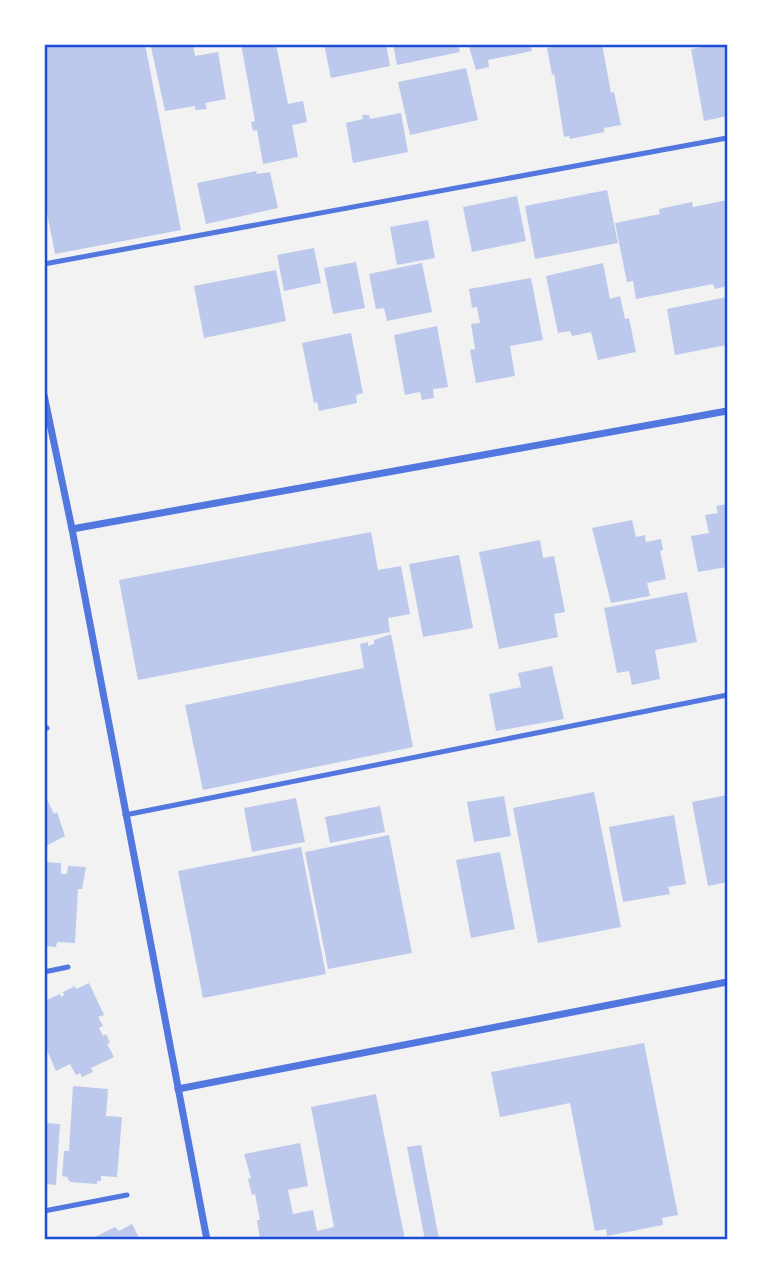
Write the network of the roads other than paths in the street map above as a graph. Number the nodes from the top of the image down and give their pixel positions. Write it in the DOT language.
graph roads {
  1 [pos="727,138"];
  2 [pos="44,264"];
  3 [pos="44,396"];
  4 [pos="727,411"];
  5 [pos="72,529"];
  6 [pos="727,695"];
  7 [pos="125,816"];
  8 [pos="68,967"];
  9 [pos="44,972"];
  10 [pos="727,982"];
  11 [pos="178,1088"];
  12 [pos="127,1195"];
  13 [pos="44,1211"];
  14 [pos="207,1240"];
  1 -- 2 [label="lane"];
  3 -- 5 [label="street"];
  4 -- 5 [label="street"];
  5 -- 7 [label="street"];
  6 -- 7 [label="lane"];
  7 -- 11 [label="street"];
  8 -- 9 [label="lane"];
  10 -- 11 [label="street"];
  11 -- 14 [label="street"];
  12 -- 13 [label="lane"];
}
